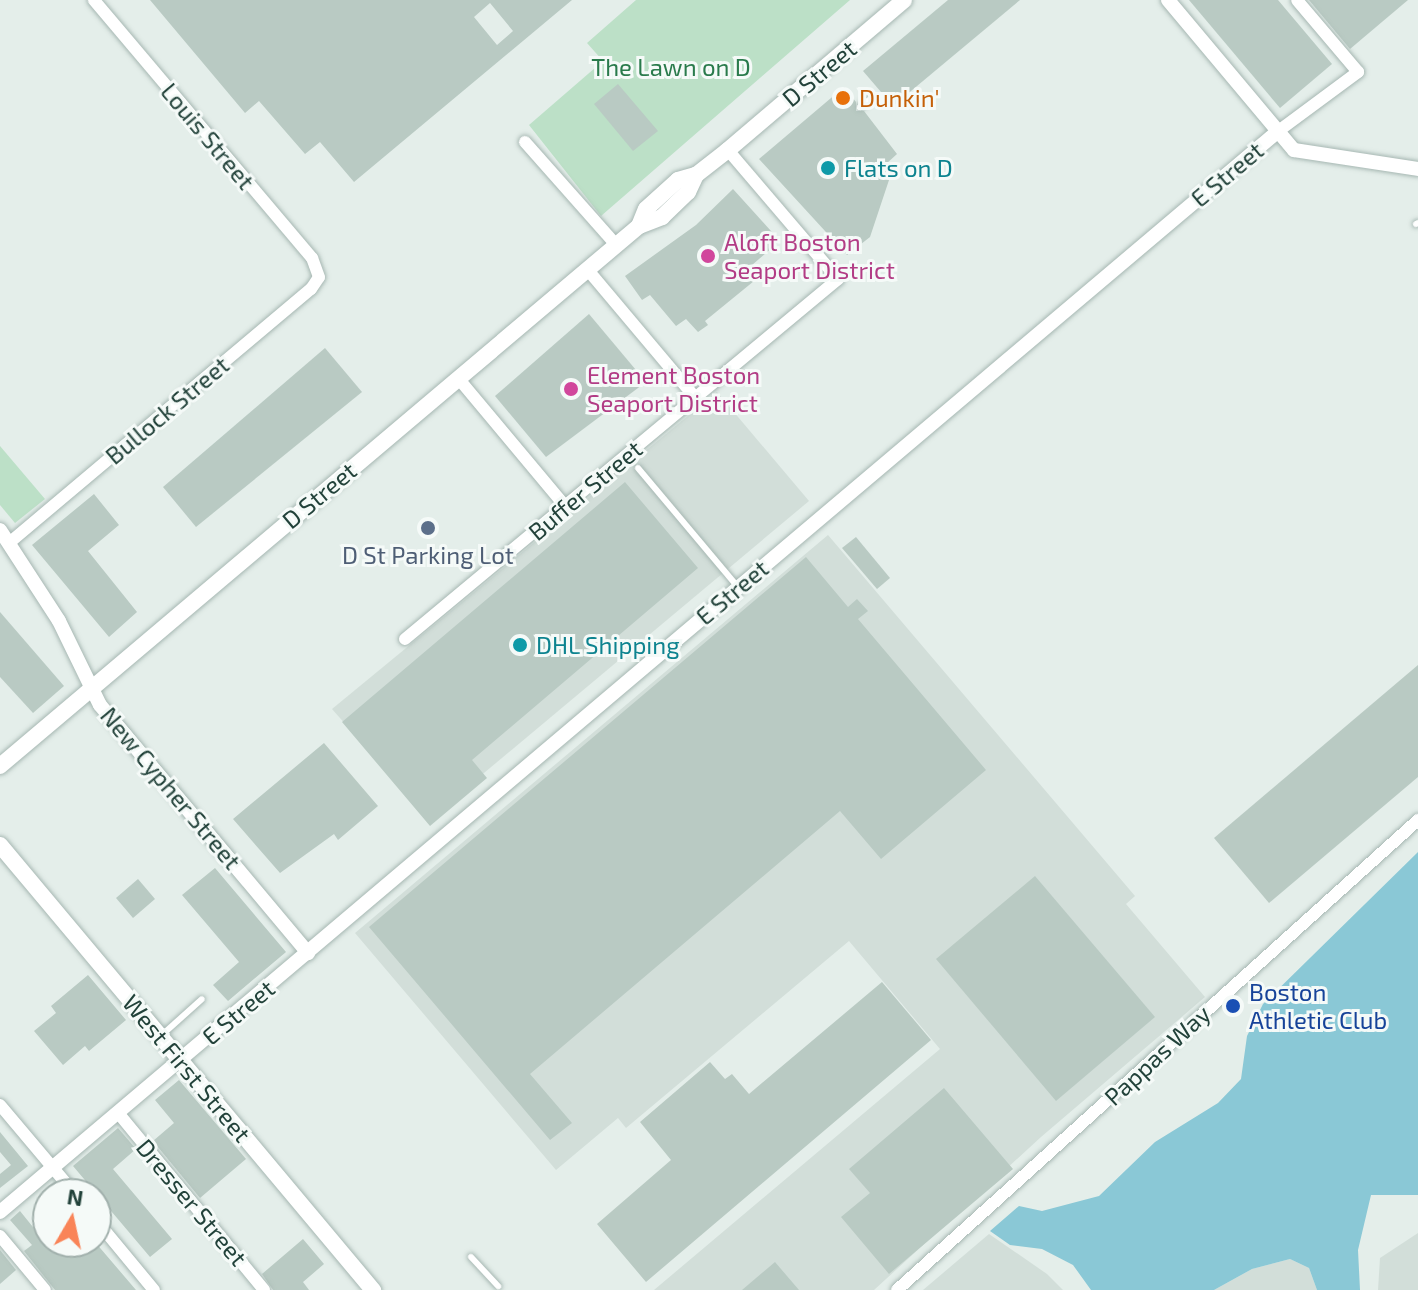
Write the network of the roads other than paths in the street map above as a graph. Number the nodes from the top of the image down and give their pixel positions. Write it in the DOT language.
graph roads {
  1 [pos="94,0"];
  2 [pos="904,0"];
  3 [pos="1168,0"];
  4 [pos="1297,0"];
  5 [pos="869,100"];
  6 [pos="860,107"];
  7 [pos="1277,132"];
  8 [pos="525,142"];
  9 [pos="728,150"];
  10 [pos="1418,169"];
  11 [pos="616,245"];
  12 [pos="587,269"];
  13 [pos="319,273"];
  14 [pos="458,378"];
  15 [pos="694,396"];
  16 [pos="638,468"];
  17 [pos="566,507"];
  18 [pos="4,536"];
  19 [pos="738,587"];
  20 [pos="405,639"];
  21 [pos="92,686"];
  22 [pos="0,766"];
  23 [pos="1418,820"];
  24 [pos="0,845"];
  25 [pos="308,953"];
  26 [pos="202,999"];
  27 [pos="161,1037"];
  28 [pos="180,1060"];
  29 [pos="0,1105"];
  30 [pos="119,1114"];
  31 [pos="53,1167"];
  32 [pos="62,1178"];
  33 [pos="0,1212"];
  34 [pos="0,1236"];
  35 [pos="112,1239"];
  36 [pos="471,1257"];
  37 [pos="498,1286"];
  38 [pos="45,1290"];
  39 [pos="154,1290"];
  40 [pos="264,1290"];
  41 [pos="373,1290"];
  42 [pos="897,1290"];
  1 -- 13 [label="street, Louis Street"];
  2 -- 9 [label="main road, D Street"];
  3 -- 7 [label="street"];
  4 -- 7 [label="street, E Street"];
  5 -- 6 [label="lane"];
  7 -- 10 [label="street"];
  7 -- 19 [label="street, E Street"];
  8 -- 11 [label="street"];
  9 -- 11 [label="main road, D Street"];
  9 -- 15 [label="street, Buffer Street"];
  11 -- 12 [label="main road, D Street"];
  12 -- 14 [label="main road, D Street"];
  12 -- 15 [label="street"];
  13 -- 18 [label="street, Bullock Street"];
  14 -- 17 [label="street"];
  14 -- 21 [label="main road, D Street"];
  15 -- 17 [label="street, Buffer Street"];
  16 -- 19 [label="lane"];
  17 -- 20 [label="street, Buffer Street"];
  18 -- 21 [label="street, New Cypher Street"];
  19 -- 25 [label="street, E Street"];
  21 -- 22 [label="main road, D Street"];
  21 -- 25 [label="street, New Cypher Street"];
  23 -- 42 [label="street, Pappas Way"];
  24 -- 27 [label="main road, West First Street"];
  25 -- 28 [label="street, E Street"];
  26 -- 27 [label="lane"];
  27 -- 28 [label="main road, West First Street"];
  28 -- 30 [label="street, E Street"];
  28 -- 41 [label="main road, West First Street"];
  29 -- 31 [label="street"];
  30 -- 31 [label="street, E Street"];
  30 -- 40 [label="street, Dresser Street"];
  31 -- 32 [label="street"];
  31 -- 33 [label="street, E Street"];
  34 -- 38 [label="street"];
  35 -- 39 [label="street"];
  36 -- 37 [label="lane"];
}
